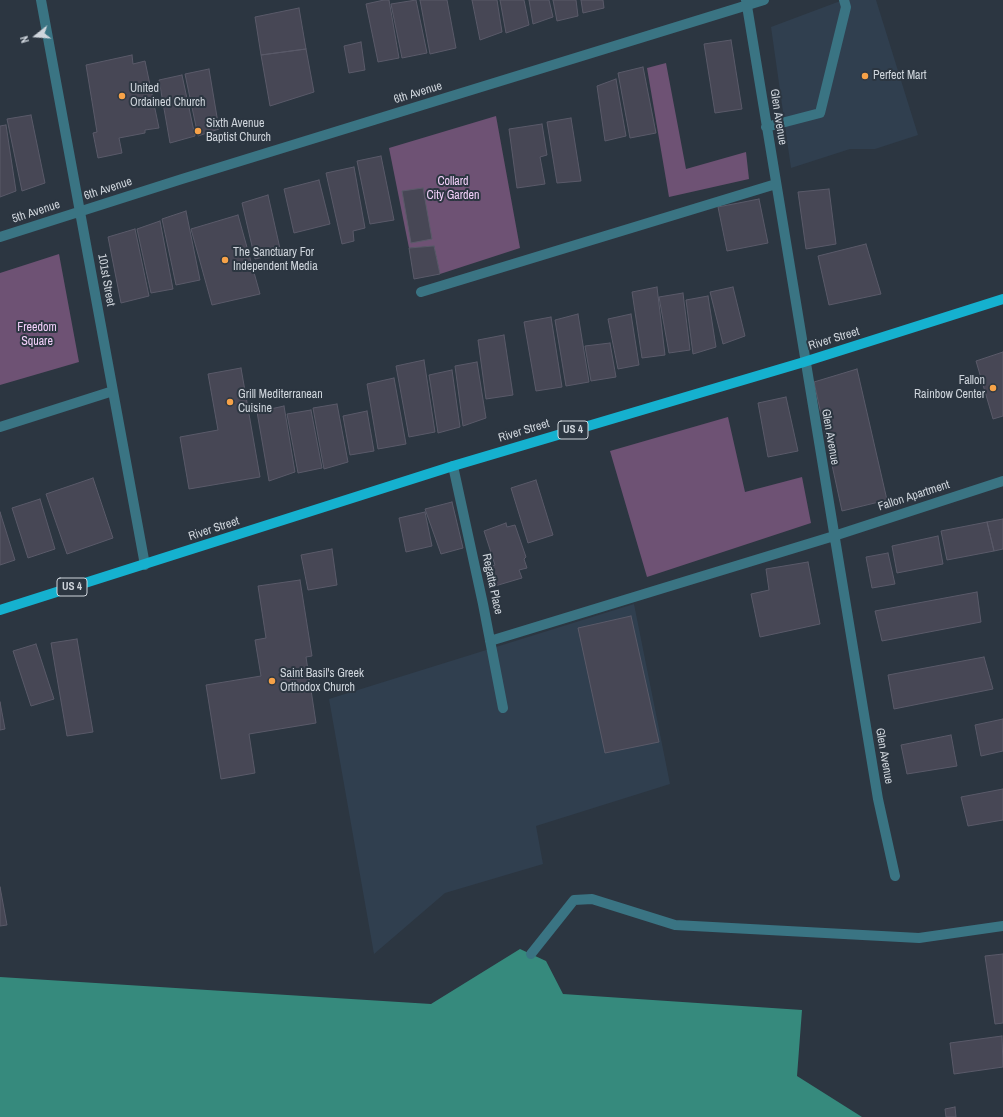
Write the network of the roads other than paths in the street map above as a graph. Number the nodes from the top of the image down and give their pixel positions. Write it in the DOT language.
graph roads {
  1 [pos="41,0"];
  2 [pos="764,0"];
  3 [pos="844,0"];
  4 [pos="746,3"];
  5 [pos="766,127"];
  6 [pos="776,184"];
  7 [pos="80,212"];
  8 [pos="0,238"];
  9 [pos="421,292"];
  10 [pos="1003,299"];
  11 [pos="804,362"];
  12 [pos="113,391"];
  13 [pos="0,427"];
  14 [pos="453,466"];
  15 [pos="1003,481"];
  16 [pos="834,536"];
  17 [pos="145,565"];
  18 [pos="0,610"];
  19 [pos="490,641"];
  20 [pos="503,708"];
  21 [pos="895,876"];
  22 [pos="1003,926"];
  23 [pos="531,954"];
  1 -- 7 [label="street, 101st Street"];
  2 -- 4 [label="street, 6th Avenue"];
  3 -- 5 [label="street"];
  4 -- 5 [label="street, Glen Avenue"];
  4 -- 7 [label="street, 6th Avenue"];
  5 -- 6 [label="street, Glen Avenue"];
  6 -- 9 [label="street"];
  6 -- 11 [label="street, Glen Avenue"];
  7 -- 8 [label="street, 5th Avenue"];
  7 -- 12 [label="street, 101st Street"];
  10 -- 11 [label="main road, River Street / US 4"];
  11 -- 14 [label="main road, River Street / US 4"];
  11 -- 16 [label="street, Glen Avenue"];
  12 -- 13 [label="street"];
  12 -- 17 [label="street, 101st Street"];
  14 -- 17 [label="main road, River Street / US 4"];
  14 -- 19 [label="street, Regatta Place"];
  15 -- 16 [label="street, Fallon Apartment"];
  16 -- 19 [label="street, Fallon Apartment"];
  16 -- 21 [label="street, Glen Avenue"];
  17 -- 18 [label="main road, US 4"];
  19 -- 20 [label="street, Regatta Place"];
  22 -- 23 [label="street"];
}
